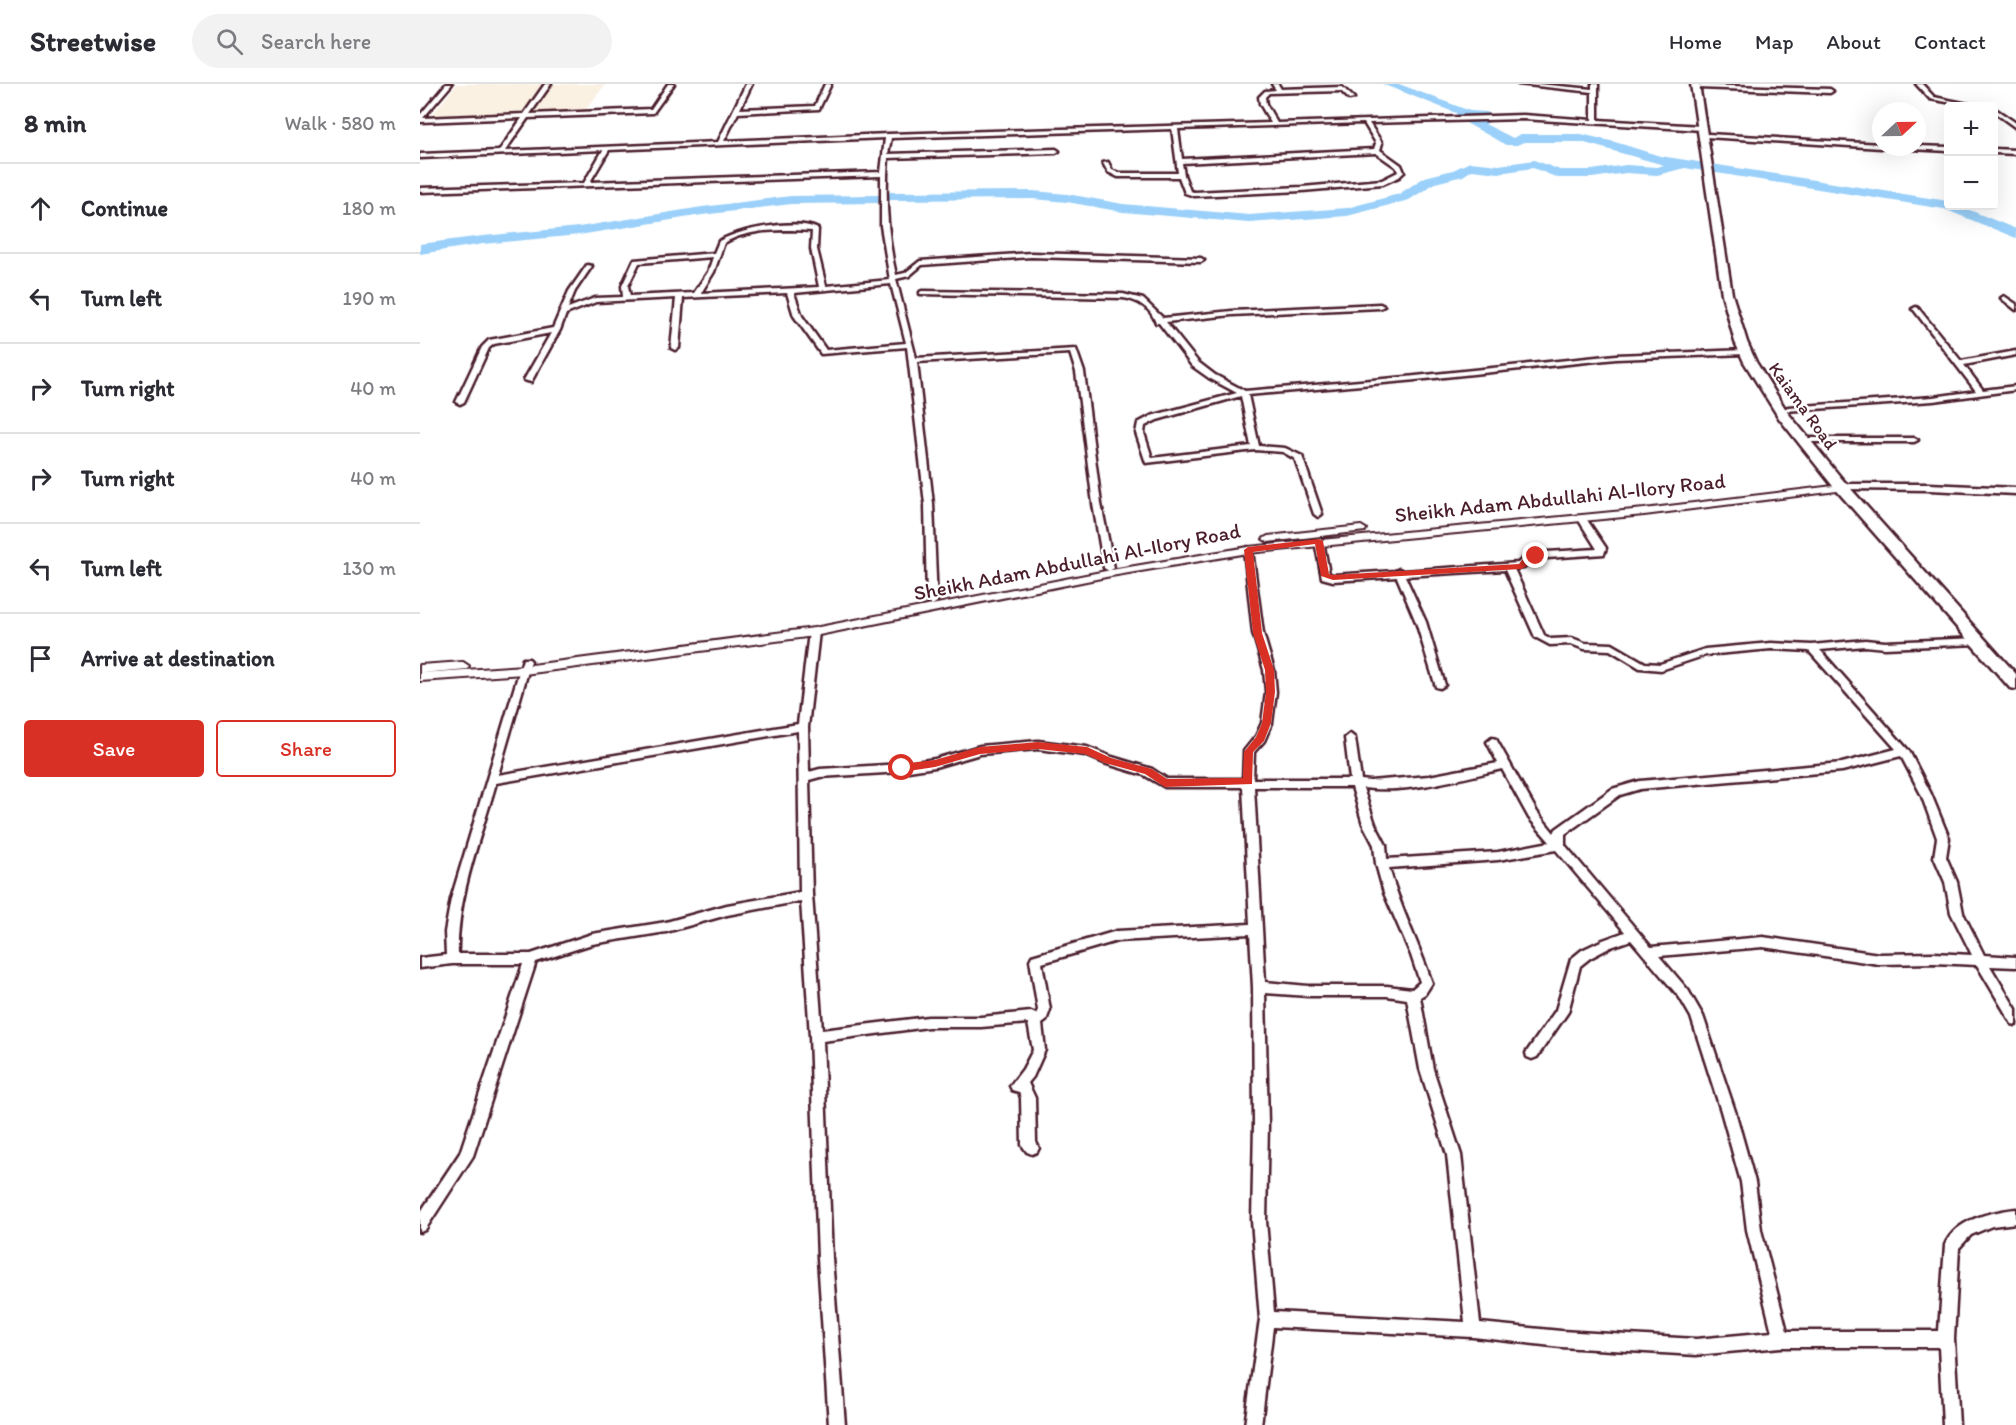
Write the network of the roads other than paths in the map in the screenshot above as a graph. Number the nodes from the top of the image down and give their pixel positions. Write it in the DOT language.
graph roads {
  1 [pos="449,84"];
  2 [pos="548,84"];
  3 [pos="671,84"];
  4 [pos="749,84"];
  5 [pos="828,84"];
  6 [pos="1275,84"];
  7 [pos="1524,84"];
  8 [pos="1919,84"];
  9 [pos="1698,85"];
  10 [pos="1595,88"];
  11 [pos="1279,91"];
  12 [pos="1830,91"];
  13 [pos="1351,98"];
  14 [pos="1954,102"];
  15 [pos="736,111"];
  16 [pos="1998,113"];
  17 [pos="526,116"];
  18 [pos="420,119"];
  19 [pos="1595,120"];
  20 [pos="1365,121"];
  21 [pos="1275,124"];
  22 [pos="2016,126"];
  23 [pos="1175,127"];
  24 [pos="1705,132"];
  25 [pos="888,136"];
  26 [pos="720,144"];
  27 [pos="1872,145"];
  28 [pos="607,148"];
  29 [pos="1926,148"];
  30 [pos="1944,149"];
  31 [pos="1056,151"];
  32 [pos="1377,151"];
  33 [pos="1998,151"];
  34 [pos="501,152"];
  35 [pos="2016,152"];
  36 [pos="420,156"];
  37 [pos="885,156"];
  38 [pos="1181,161"];
  39 [pos="1106,163"];
  40 [pos="1711,169"];
  41 [pos="884,174"];
  42 [pos="1181,175"];
  43 [pos="587,183"];
  44 [pos="420,190"];
  45 [pos="715,255"];
  46 [pos="1201,260"];
  47 [pos="589,266"];
  48 [pos="893,280"];
  49 [pos="823,289"];
  50 [pos="790,291"];
  51 [pos="922,293"];
  52 [pos="697,294"];
  53 [pos="680,296"];
  54 [pos="627,297"];
  55 [pos="2004,298"];
  56 [pos="1380,306"];
  57 [pos="2016,308"];
  58 [pos="1916,309"];
  59 [pos="563,313"];
  60 [pos="1159,321"];
  61 [pos="556,330"];
  62 [pos="910,345"];
  63 [pos="675,348"];
  64 [pos="1746,352"];
  65 [pos="2016,352"];
  66 [pos="913,360"];
  67 [pos="1959,364"];
  68 [pos="528,380"];
  69 [pos="2016,388"];
  70 [pos="1982,392"];
  71 [pos="1244,393"];
  72 [pos="460,402"];
  73 [pos="1788,409"];
  74 [pos="1811,440"];
  75 [pos="1914,440"];
  76 [pos="1255,448"];
  77 [pos="1844,485"];
  78 [pos="2016,491"];
  79 [pos="1318,514"];
  80 [pos="1582,519"];
  81 [pos="1319,541"];
  82 [pos="1248,550"];
  83 [pos="1508,567"];
  84 [pos="1109,568"];
  85 [pos="1399,572"];
  86 [pos="932,602"];
  87 [pos="814,632"];
  88 [pos="1978,641"];
  89 [pos="1812,648"];
  90 [pos="525,665"];
  91 [pos="420,669"];
  92 [pos="2016,673"];
  93 [pos="420,677"];
  94 [pos="2016,684"];
  95 [pos="1440,685"];
  96 [pos="802,727"];
  97 [pos="1350,738"];
  98 [pos="1492,742"];
  99 [pos="1904,751"];
  100 [pos="1504,765"];
  101 [pos="804,777"];
  102 [pos="492,780"];
  103 [pos="1248,782"];
  104 [pos="1356,783"];
  105 [pos="1558,845"];
  106 [pos="1382,864"];
  107 [pos="806,895"];
  108 [pos="1256,928"];
  109 [pos="1632,935"];
  110 [pos="1649,952"];
  111 [pos="452,959"];
  112 [pos="531,959"];
  113 [pos="1981,961"];
  114 [pos="2016,962"];
  115 [pos="420,963"];
  116 [pos="1259,987"];
  117 [pos="1413,994"];
  118 [pos="2016,1020"];
  119 [pos="1035,1021"];
  120 [pos="816,1036"];
  121 [pos="1532,1053"];
  122 [pos="1032,1148"];
  123 [pos="2016,1216"];
  124 [pos="420,1225"];
  125 [pos="1267,1319"];
  126 [pos="1473,1330"];
  127 [pos="1780,1339"];
  128 [pos="1946,1339"];
  129 [pos="837,1425"];
  130 [pos="1253,1425"];
  131 [pos="1951,1425"];
  1 -- 18 [label="street"];
  2 -- 17 [label="street"];
  3 -- 17 [label="street"];
  4 -- 15 [label="street"];
  5 -- 15 [label="street"];
  6 -- 11 [label="street"];
  7 -- 10 [label="street"];
  8 -- 14 [label="street"];
  9 -- 12 [label="street"];
  9 -- 24 [label="highway, Kaiama Road"];
  10 -- 19 [label="street"];
  11 -- 13 [label="street"];
  11 -- 21 [label="street"];
  15 -- 26 [label="street"];
  16 -- 22 [label="street"];
  17 -- 18 [label="street"];
  17 -- 34 [label="street"];
  19 -- 20 [label="street"];
  19 -- 24 [label="street"];
  20 -- 21 [label="street"];
  20 -- 32 [label="street"];
  21 -- 23 [label="street"];
  23 -- 25 [label="street"];
  23 -- 38 [label="street"];
  24 -- 27 [label="street"];
  24 -- 40 [label="highway, Kaiama Road"];
  25 -- 26 [label="street"];
  25 -- 37 [label="street"];
  26 -- 28 [label="street"];
  28 -- 34 [label="street"];
  28 -- 43 [label="street"];
  29 -- 30 [label="street"];
  31 -- 37 [label="street"];
  32 -- 38 [label="street"];
  32 -- 42 [label="street"];
  33 -- 35 [label="street"];
  34 -- 36 [label="street"];
  37 -- 41 [label="street"];
  38 -- 42 [label="street"];
  39 -- 42 [label="street"];
  40 -- 64 [label="highway, Kaiama Road"];
  40 -- 73 [label="highway, Kaiama Road"];
  41 -- 43 [label="street"];
  41 -- 48 [label="street"];
  43 -- 44 [label="street"];
  45 -- 49 [label="street"];
  45 -- 52 [label="street"];
  45 -- 54 [label="street"];
  46 -- 48 [label="street"];
  47 -- 59 [label="street"];
  48 -- 49 [label="street"];
  48 -- 62 [label="street"];
  49 -- 50 [label="street"];
  50 -- 52 [label="street"];
  50 -- 62 [label="street"];
  51 -- 60 [label="street"];
  52 -- 53 [label="street"];
  53 -- 54 [label="street"];
  53 -- 63 [label="street"];
  54 -- 59 [label="street"];
  55 -- 57 [label="street"];
  56 -- 60 [label="street"];
  58 -- 67 [label="street"];
  59 -- 61 [label="street"];
  60 -- 71 [label="street"];
  61 -- 68 [label="street"];
  61 -- 72 [label="street"];
  62 -- 66 [label="street"];
  64 -- 71 [label="street"];
  64 -- 77 [label="highway, Kaiama Road"];
  65 -- 67 [label="street"];
  66 -- 84 [label="street"];
  66 -- 86 [label="street"];
  67 -- 70 [label="street"];
  69 -- 70 [label="street"];
  70 -- 73 [label="street"];
  71 -- 76 [label="street"];
  71 -- 76 [label="street"];
  73 -- 74 [label="highway, Kaiama Road"];
  74 -- 75 [label="street"];
  74 -- 77 [label="highway, Kaiama Road"];
  76 -- 79 [label="street"];
  77 -- 78 [label="street"];
  77 -- 80 [label="street, Sheikh Adam Abdullahi Al-Ilory Road"];
  77 -- 84 [label="street, Sheikh Adam Abdullahi Al-Ilory Road"];
  77 -- 88 [label="highway, Kaiama Road"];
  77 -- 92 [label="highway, Kaiama Road"];
  80 -- 81 [label="street, Sheikh Adam Abdullahi Al-Ilory Road"];
  80 -- 83 [label="street"];
  81 -- 82 [label="street, Sheikh Adam Abdullahi Al-Ilory Road"];
  81 -- 85 [label="street"];
  82 -- 87 [label="street, Sheikh Adam Abdullahi Al-Ilory Road"];
  82 -- 103 [label="street"];
  83 -- 85 [label="street"];
  83 -- 89 [label="street"];
  84 -- 86 [label="street, Sheikh Adam Abdullahi Al-Ilory Road"];
  85 -- 95 [label="street"];
  86 -- 90 [label="street, Sheikh Adam Abdullahi Al-Ilory Road"];
  87 -- 90 [label="street, Sheikh Adam Abdullahi Al-Ilory Road"];
  87 -- 96 [label="street"];
  88 -- 89 [label="street"];
  88 -- 94 [label="highway, Kaiama Road"];
  89 -- 99 [label="street"];
  90 -- 91 [label="street, Sheikh Adam Abdullahi Al-Ilory Road"];
  90 -- 93 [label="street, Sheikh Adam Abdullahi Al-Ilory Road"];
  90 -- 102 [label="street"];
  96 -- 101 [label="street"];
  96 -- 102 [label="street"];
  97 -- 104 [label="street"];
  98 -- 100 [label="street"];
  99 -- 105 [label="street"];
  99 -- 113 [label="street"];
  100 -- 104 [label="street"];
  100 -- 105 [label="street"];
  101 -- 103 [label="street"];
  101 -- 107 [label="street"];
  102 -- 111 [label="street"];
  103 -- 104 [label="street"];
  103 -- 108 [label="street"];
  104 -- 106 [label="street"];
  105 -- 106 [label="street"];
  105 -- 109 [label="street"];
  106 -- 117 [label="street"];
  107 -- 112 [label="street"];
  107 -- 120 [label="street"];
  108 -- 116 [label="street"];
  108 -- 119 [label="street"];
  109 -- 110 [label="street"];
  109 -- 121 [label="street"];
  110 -- 113 [label="street"];
  110 -- 127 [label="street"];
  111 -- 112 [label="street"];
  111 -- 115 [label="street"];
  112 -- 124 [label="street"];
  113 -- 114 [label="street"];
  113 -- 118 [label="street"];
  116 -- 117 [label="street"];
  116 -- 125 [label="street"];
  117 -- 126 [label="street"];
  119 -- 120 [label="street"];
  119 -- 122 [label="street"];
  120 -- 129 [label="street"];
  123 -- 128 [label="street"];
  125 -- 126 [label="street"];
  125 -- 130 [label="street"];
  126 -- 127 [label="street"];
  127 -- 128 [label="street"];
  128 -- 131 [label="street"];
}
